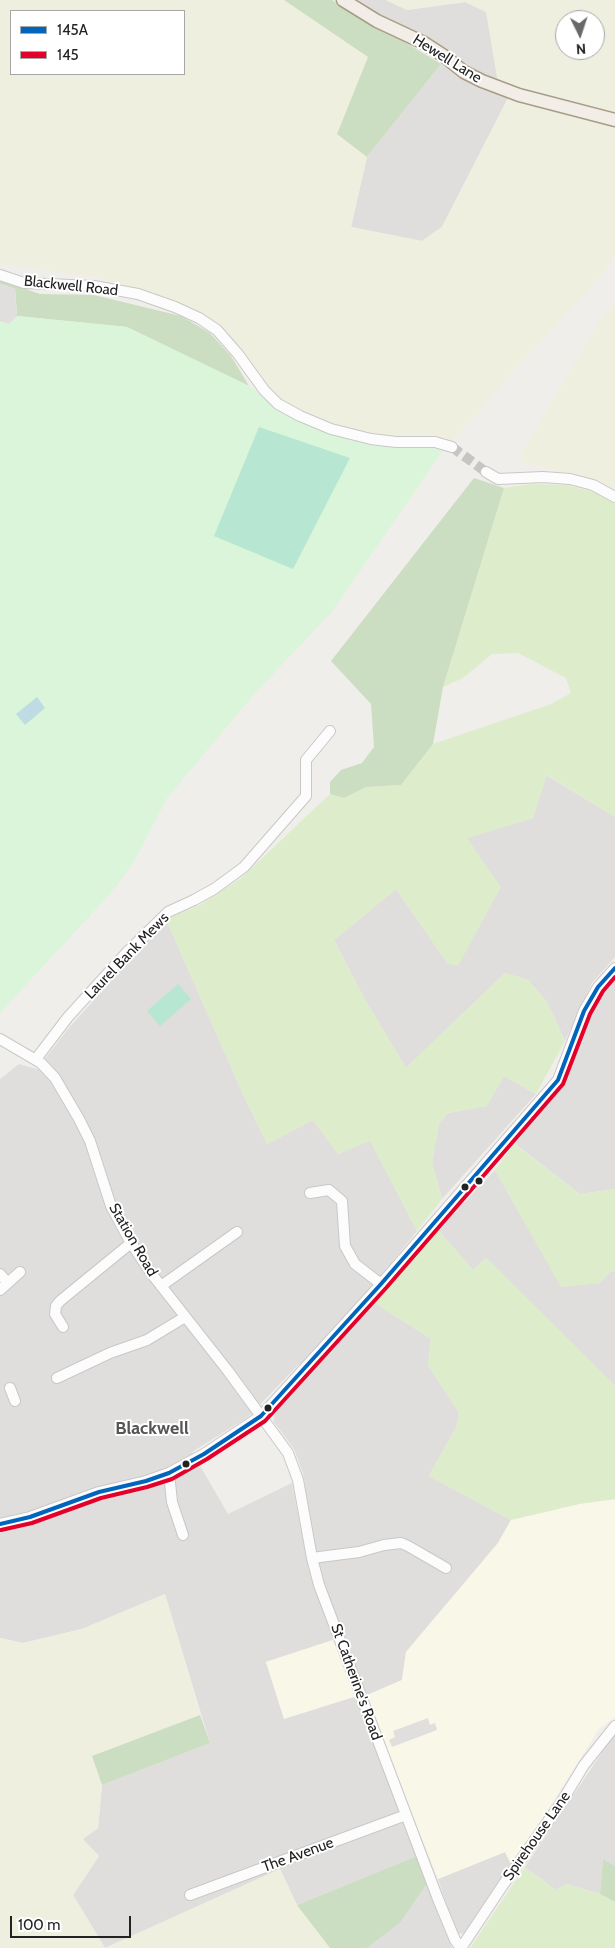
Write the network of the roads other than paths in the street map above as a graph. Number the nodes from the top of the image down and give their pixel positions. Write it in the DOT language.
graph roads {
  1 [pos="343,0"];
  2 [pos="615,120"];
  3 [pos="0,275"];
  4 [pos="452,447"];
  5 [pos="486,472"];
  6 [pos="615,497"];
  7 [pos="330,731"];
  8 [pos="615,968"];
  9 [pos="0,1039"];
  10 [pos="36,1059"];
  11 [pos="310,1193"];
  12 [pos="236,1232"];
  13 [pos="131,1243"];
  14 [pos="20,1272"];
  15 [pos="0,1274"];
  16 [pos="382,1284"];
  17 [pos="4,1286"];
  18 [pos="161,1286"];
  19 [pos="186,1317"];
  20 [pos="63,1327"];
  21 [pos="57,1378"];
  22 [pos="8,1389"];
  23 [pos="15,1401"];
  24 [pos="261,1416"];
  25 [pos="170,1473"];
  26 [pos="0,1524"];
  27 [pos="182,1535"];
  28 [pos="312,1558"];
  29 [pos="446,1568"];
  30 [pos="615,1726"];
  31 [pos="406,1815"];
  32 [pos="190,1895"];
  33 [pos="461,1948"];
  1 -- 2 [label="main road, Hewell Lane"];
  3 -- 4 [label="street, Blackwell Road"];
  5 -- 6 [label="street"];
  7 -- 10 [label="street, Laurel Bank Mews"];
  8 -- 16 [label="street"];
  9 -- 10 [label="street, Station Road"];
  10 -- 13 [label="street, Station Road"];
  11 -- 16 [label="street"];
  12 -- 18 [label="street"];
  13 -- 18 [label="street, Station Road"];
  13 -- 20 [label="street"];
  14 -- 17 [label="street"];
  15 -- 17 [label="street"];
  16 -- 24 [label="street"];
  18 -- 19 [label="street, Station Road"];
  19 -- 21 [label="street"];
  19 -- 24 [label="street, Station Road"];
  22 -- 23 [label="street"];
  24 -- 25 [label="street"];
  24 -- 28 [label="street, St Catherine's Road"];
  25 -- 26 [label="street"];
  25 -- 27 [label="street"];
  28 -- 29 [label="street"];
  28 -- 31 [label="street, St Catherine's Road"];
  30 -- 33 [label="street, Spirehouse Lane"];
  31 -- 32 [label="street, The Avenue"];
  31 -- 33 [label="street, St Catherine's Road"];
}
